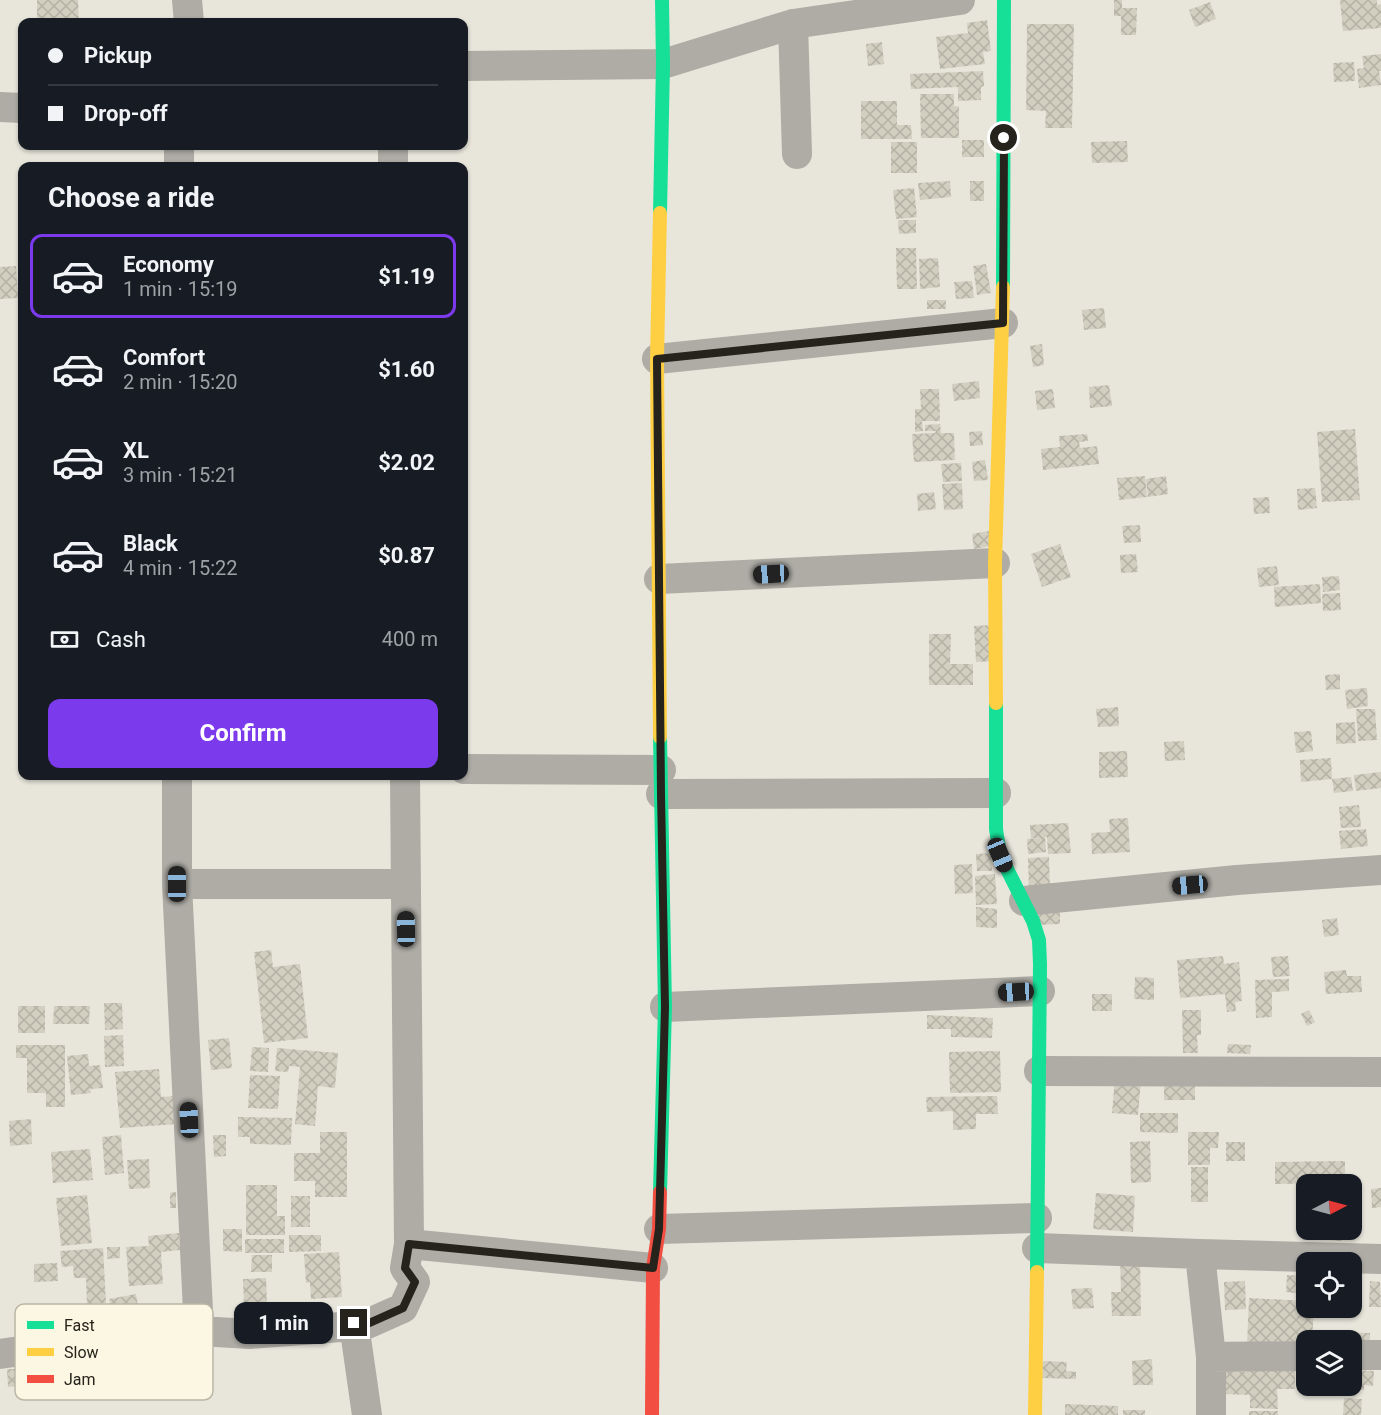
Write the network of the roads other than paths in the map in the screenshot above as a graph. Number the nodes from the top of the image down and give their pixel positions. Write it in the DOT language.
graph roads {
  1 [pos="187,0"];
  2 [pos="662,0"];
  3 [pos="960,0"];
  4 [pos="1004,0"];
  5 [pos="828,9"];
  6 [pos="189,18"];
  7 [pos="793,24"];
  8 [pos="663,64"];
  9 [pos="468,66"];
  10 [pos="0,107"];
  11 [pos="18,108"];
  12 [pos="797,154"];
  13 [pos="1003,323"];
  14 [pos="657,359"];
  15 [pos="995,563"];
  16 [pos="659,579"];
  17 [pos="468,769"];
  18 [pos="177,780"];
  19 [pos="405,780"];
  20 [pos="661,782"];
  21 [pos="996,793"];
  22 [pos="1381,870"];
  23 [pos="177,884"];
  24 [pos="405,884"];
  25 [pos="1024,901"];
  26 [pos="1040,991"];
  27 [pos="665,1007"];
  28 [pos="1039,1071"];
  29 [pos="1381,1072"];
  30 [pos="1037,1218"];
  31 [pos="659,1229"];
  32 [pos="409,1244"];
  33 [pos="1037,1248"];
  34 [pos="1200,1254"];
  35 [pos="1381,1259"];
  36 [pos="653,1268"];
  37 [pos="198,1304"];
  38 [pos="354,1323"];
  39 [pos="213,1332"];
  40 [pos="15,1352"];
  41 [pos="0,1354"];
  42 [pos="1362,1355"];
  43 [pos="1381,1355"];
  44 [pos="1296,1356"];
  45 [pos="1211,1357"];
  46 [pos="368,1415"];
  47 [pos="652,1415"];
  48 [pos="1035,1415"];
  49 [pos="1211,1415"];
  1 -- 6 [label="street"];
  2 -- 8 [label="street"];
  3 -- 5 [label="street"];
  4 -- 13 [label="street"];
  5 -- 7 [label="street"];
  7 -- 8 [label="street"];
  7 -- 12 [label="street"];
  8 -- 9 [label="street"];
  8 -- 14 [label="street"];
  10 -- 11 [label="street"];
  13 -- 14 [label="street"];
  13 -- 15 [label="street"];
  14 -- 16 [label="street"];
  15 -- 16 [label="street"];
  15 -- 21 [label="street"];
  16 -- 20 [label="street"];
  17 -- 20 [label="street"];
  18 -- 23 [label="street"];
  19 -- 24 [label="street"];
  20 -- 21 [label="street"];
  20 -- 27 [label="street"];
  21 -- 25 [label="street"];
  22 -- 25 [label="street"];
  23 -- 24 [label="street"];
  23 -- 37 [label="street"];
  24 -- 32 [label="street"];
  25 -- 26 [label="street"];
  26 -- 27 [label="street"];
  26 -- 28 [label="street"];
  27 -- 31 [label="street"];
  28 -- 29 [label="street"];
  28 -- 30 [label="street"];
  30 -- 31 [label="street"];
  30 -- 33 [label="street"];
  31 -- 36 [label="street"];
  32 -- 36 [label="street"];
  32 -- 38 [label="street"];
  33 -- 34 [label="street"];
  33 -- 48 [label="street"];
  34 -- 35 [label="street"];
  34 -- 45 [label="street"];
  36 -- 47 [label="street"];
  38 -- 39 [label="street"];
  38 -- 46 [label="street"];
  40 -- 41 [label="street"];
  42 -- 43 [label="street"];
  44 -- 45 [label="street"];
  45 -- 49 [label="street"];
}
